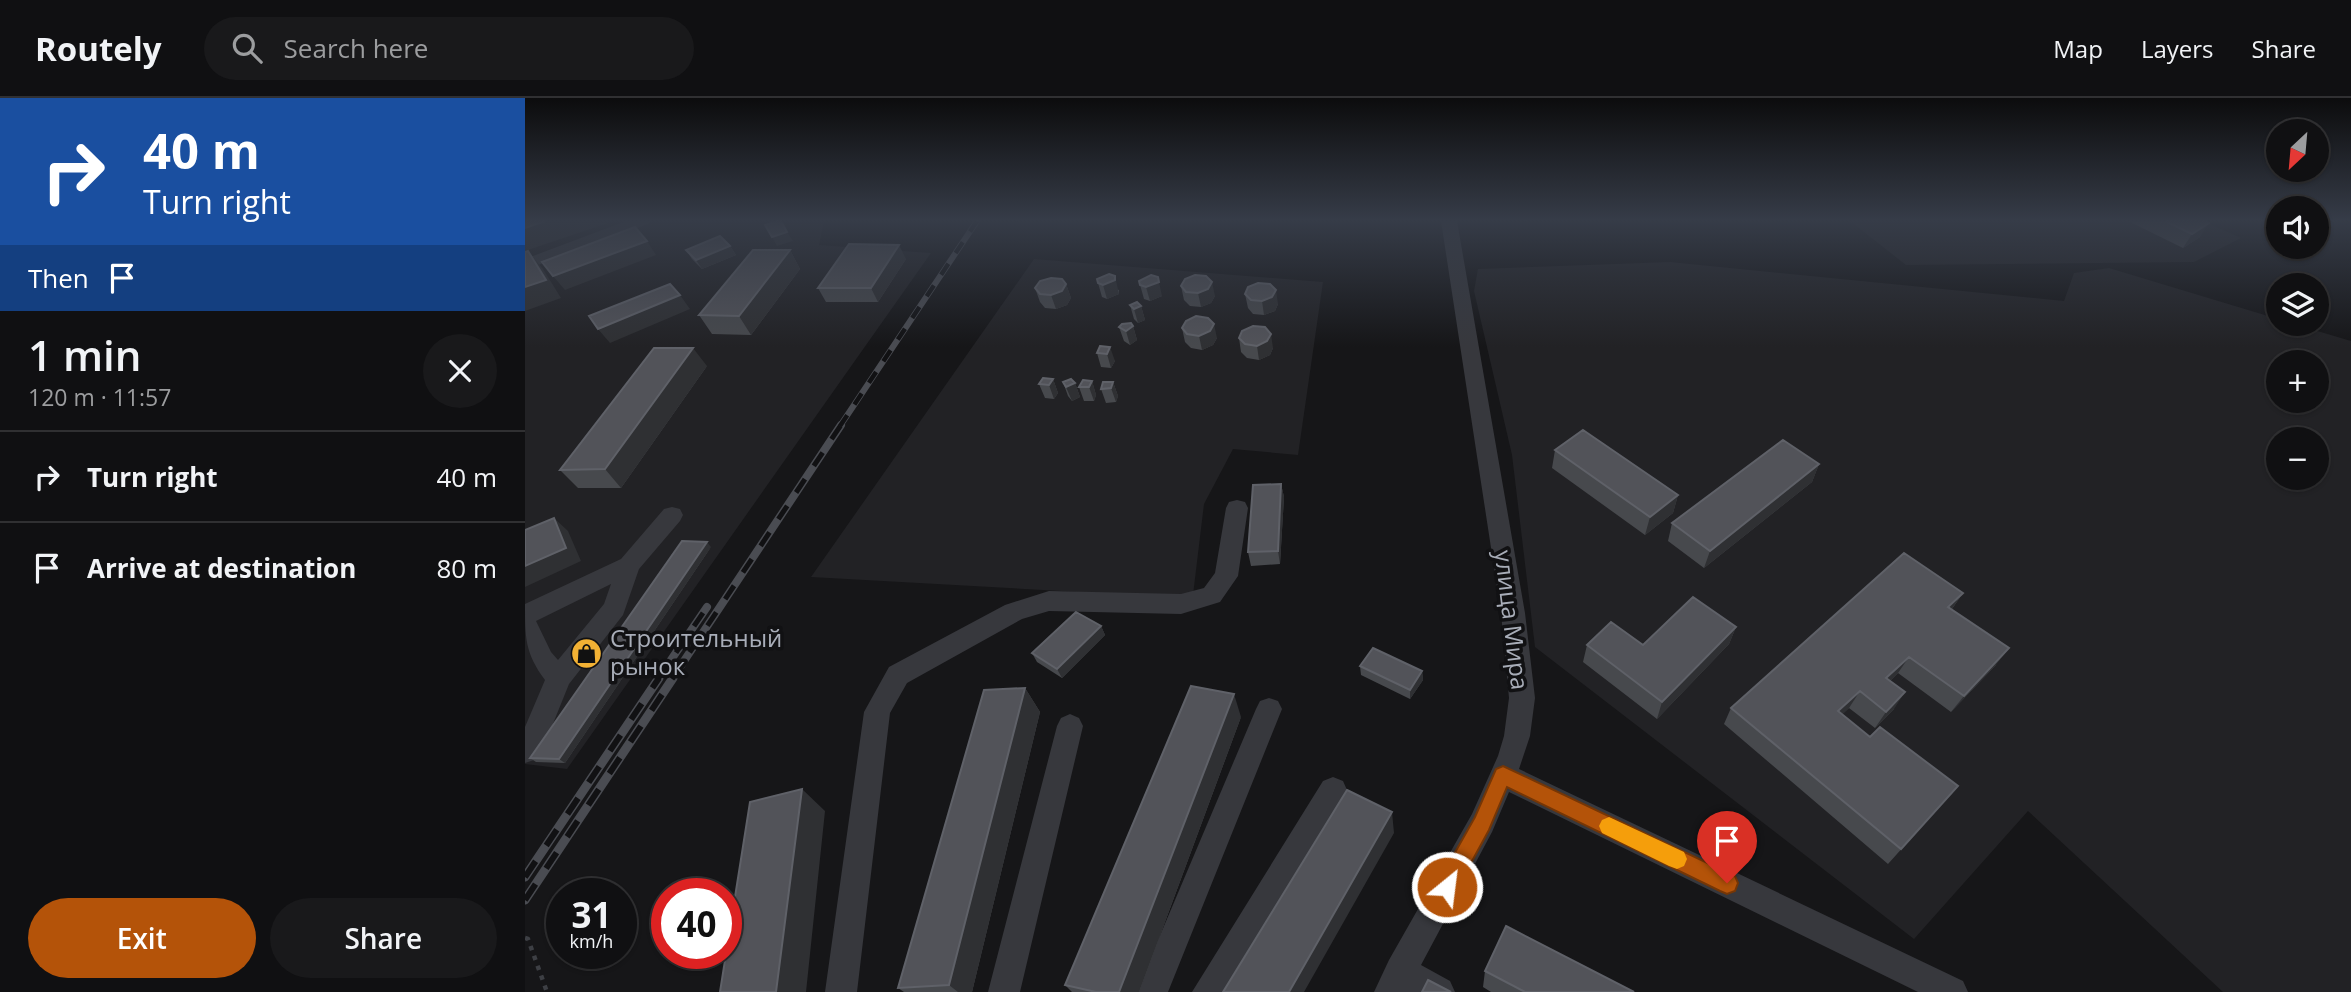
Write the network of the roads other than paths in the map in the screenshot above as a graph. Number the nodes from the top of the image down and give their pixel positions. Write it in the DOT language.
graph roads {
  1 [pos="1456,263"];
  2 [pos="1237,509"];
  3 [pos="672,516"];
  4 [pos="629,565"];
  5 [pos="525,615"];
  6 [pos="525,622"];
  7 [pos="558,678"];
  8 [pos="1269,709"];
  9 [pos="1070,726"];
  10 [pos="525,751"];
  11 [pos="1503,775"];
  12 [pos="1333,790"];
  13 [pos="1395,981"];
  14 [pos="841,992"];
  15 [pos="1004,992"];
  16 [pos="1153,992"];
  17 [pos="1208,992"];
  18 [pos="1439,992"];
  19 [pos="1952,992"];
  1 -- 11 [label="street, улица Мира"];
  2 -- 14 [label="street"];
  3 -- 4 [label="street"];
  4 -- 5 [label="street"];
  4 -- 7 [label="street"];
  6 -- 7 [label="street"];
  7 -- 10 [label="street"];
  8 -- 16 [label="street"];
  9 -- 15 [label="street"];
  11 -- 13 [label="street, улица Мира"];
  11 -- 19 [label="street"];
  12 -- 17 [label="street"];
  13 -- 18 [label="street"];
}
